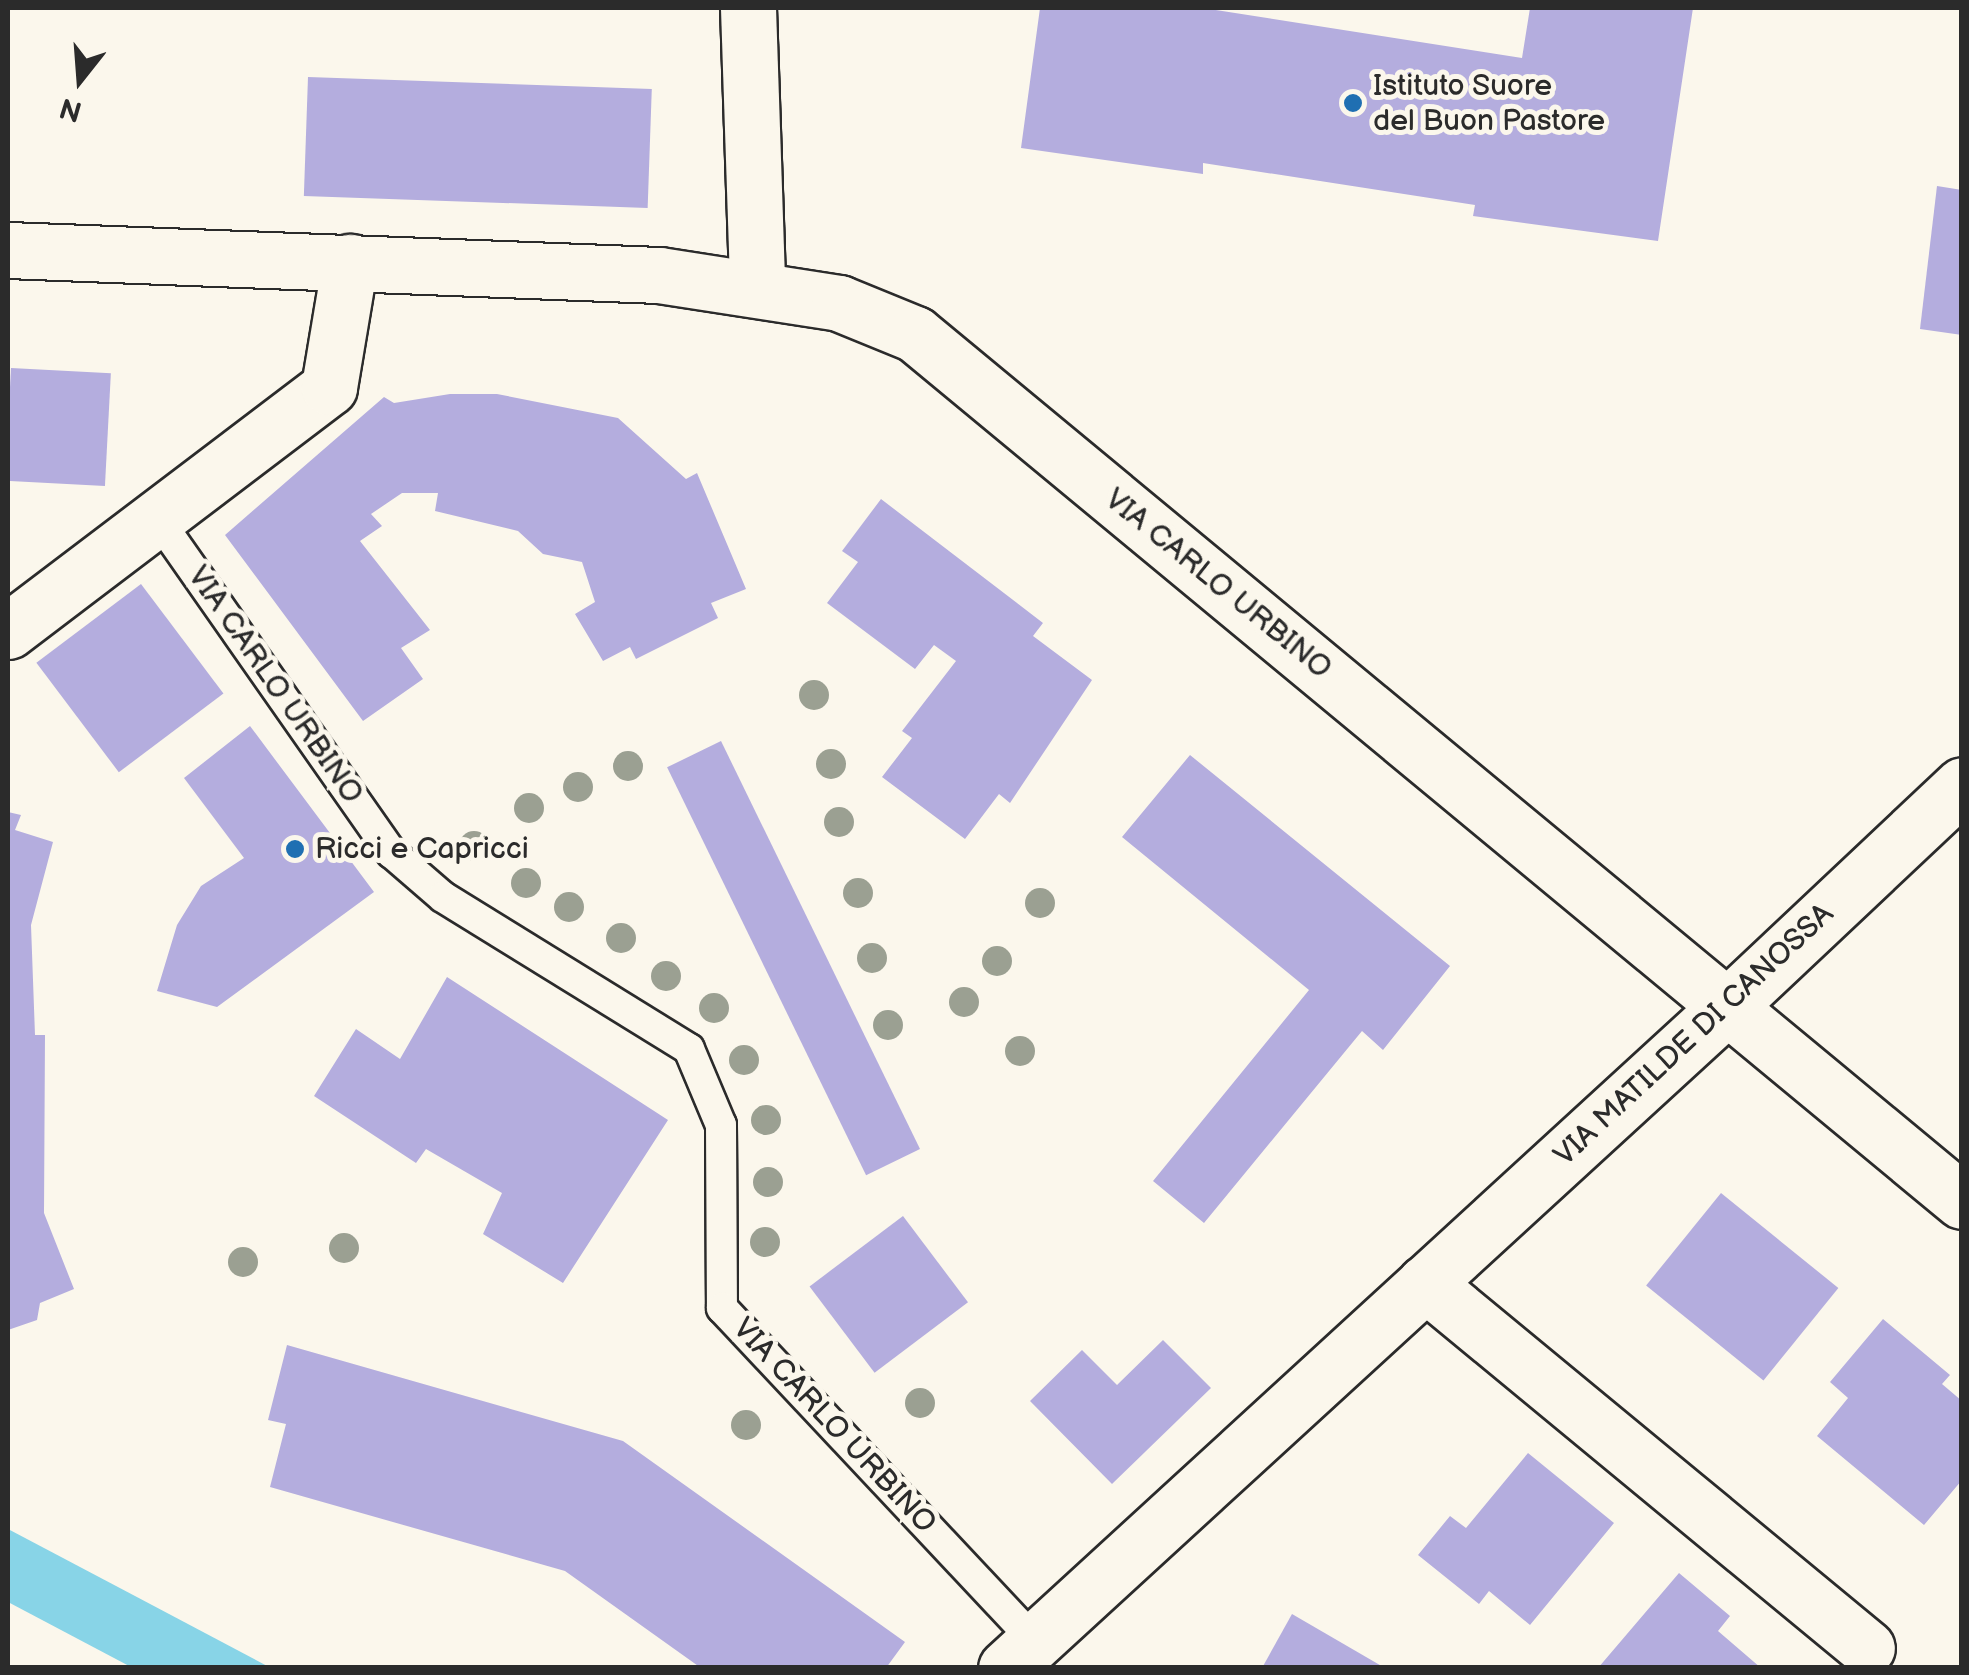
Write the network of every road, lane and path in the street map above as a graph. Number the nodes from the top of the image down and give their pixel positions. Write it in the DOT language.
graph roads {
  1 [pos="748,8"];
  2 [pos="8,250"];
  3 [pos="350,262"];
  4 [pos="757,284"];
  5 [pos="157,518"];
  6 [pos="8,631"];
  7 [pos="1962,785"];
  8 [pos="1730,1004"];
  9 [pos="1962,1201"];
  10 [pos="1425,1283"];
  11 [pos="1867,1648"];
  12 [pos="1020,1654"];
  1 -- 4 [label="street"];
  2 -- 3 [label="street, VIA CARLO URBINO"];
  3 -- 4 [label="street, VIA CARLO URBINO"];
  3 -- 5 [label="street"];
  4 -- 8 [label="street, VIA CARLO URBINO"];
  5 -- 6 [label="street"];
  5 -- 12 [label="lane, VIA CARLO URBINO"];
  7 -- 8 [label="street, VIA MATILDE DI CANOSSA"];
  8 -- 9 [label="street, VIA CARLO URBINO"];
  8 -- 10 [label="street, VIA MATILDE DI CANOSSA"];
  10 -- 11 [label="street"];
  10 -- 12 [label="street, VIA MATILDE DI CANOSSA"];
}
